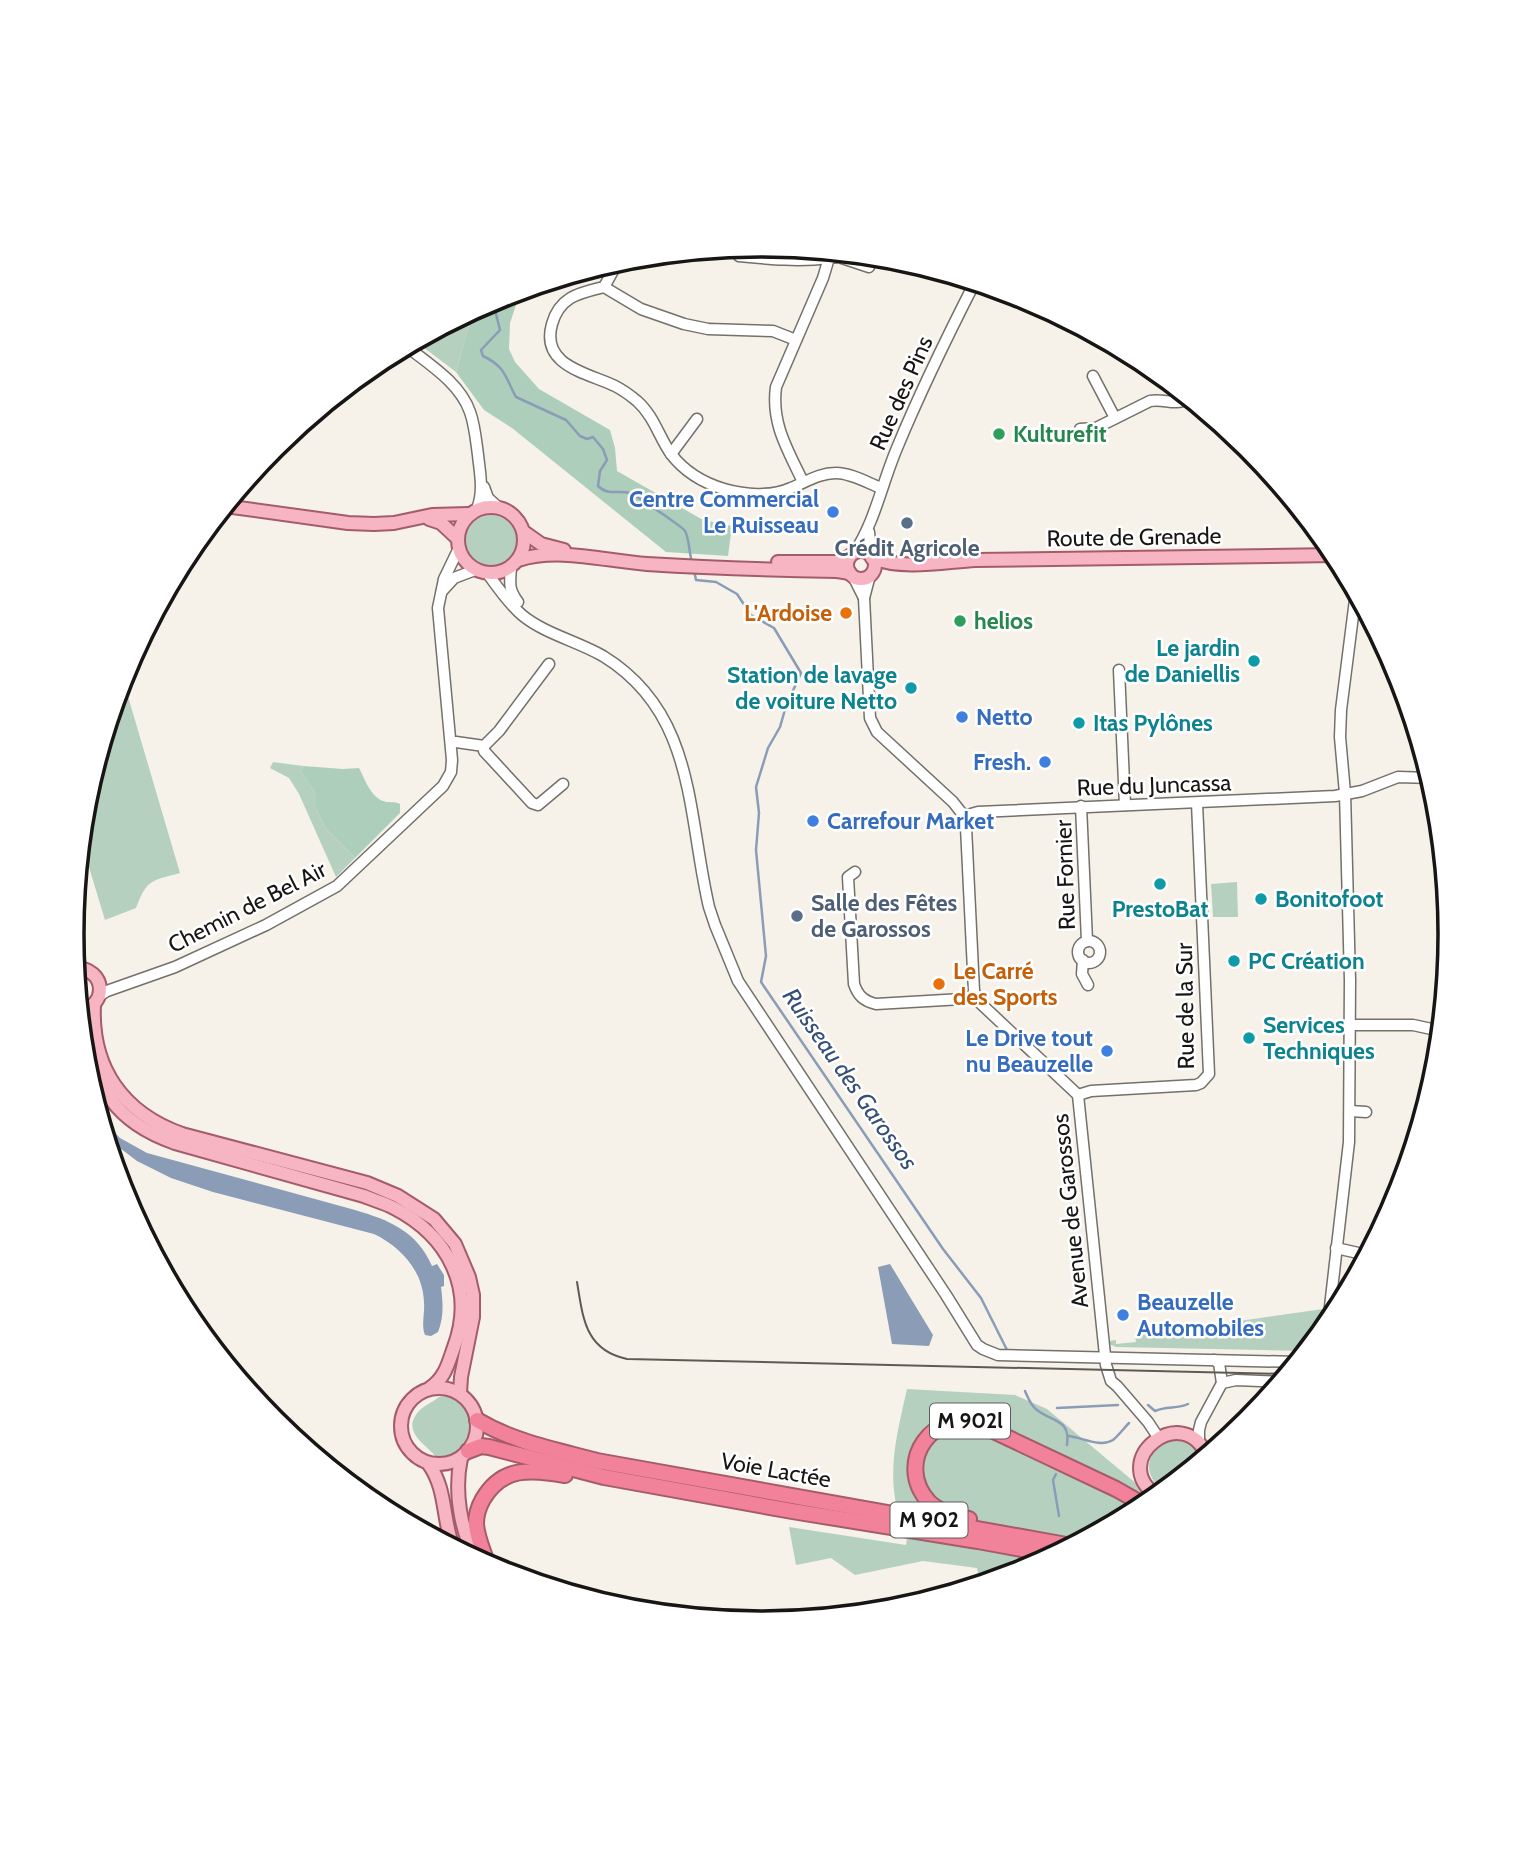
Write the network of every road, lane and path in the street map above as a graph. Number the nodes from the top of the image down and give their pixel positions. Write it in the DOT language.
graph roads {
  1 [pos="758,257"];
  2 [pos="815,259"];
  3 [pos="828,261"];
  4 [pos="864,265"];
  5 [pos="869,267"];
  6 [pos="611,274"];
  7 [pos="604,286"];
  8 [pos="971,291"];
  9 [pos="796,340"];
  10 [pos="414,353"];
  11 [pos="1093,376"];
  12 [pos="1180,403"];
  13 [pos="1115,418"];
  14 [pos="697,419"];
  15 [pos="1080,429"];
  16 [pos="671,454"];
  17 [pos="481,480"];
  18 [pos="803,482"];
  19 [pos="881,488"];
  20 [pos="236,507"];
  21 [pos="498,507"];
  22 [pos="473,512"];
  23 [pos="422,518"];
  24 [pos="868,530"];
  25 [pos="524,532"];
  26 [pos="458,544"];
  27 [pos="852,555"];
  28 [pos="1322,555"];
  29 [pos="872,557"];
  30 [pos="595,558"];
  31 [pos="514,564"];
  32 [pos="933,564"];
  33 [pos="702,567"];
  34 [pos="481,572"];
  35 [pos="851,575"];
  36 [pos="870,575"];
  37 [pos="442,592"];
  38 [pos="864,598"];
  39 [pos="1354,608"];
  40 [pos="536,624"];
  41 [pos="549,664"];
  42 [pos="1119,670"];
  43 [pos="450,743"];
  44 [pos="485,746"];
  45 [pos="1419,778"];
  46 [pos="563,784"];
  47 [pos="1345,793"];
  48 [pos="1197,803"];
  49 [pos="1125,805"];
  50 [pos="1081,806"];
  51 [pos="964,816"];
  52 [pos="855,872"];
  53 [pos="1087,941"];
  54 [pos="1083,960"];
  55 [pos="85,970"];
  56 [pos="99,982"];
  57 [pos="1088,985"];
  58 [pos="116,988"];
  59 [pos="975,995"];
  60 [pos="97,1000"];
  61 [pos="88,1008"];
  62 [pos="1350,1025"];
  63 [pos="1431,1029"];
  64 [pos="102,1086"];
  65 [pos="1078,1095"];
  66 [pos="1350,1111"];
  67 [pos="1366,1112"];
  68 [pos="1336,1248"];
  69 [pos="1357,1253"];
  70 [pos="1331,1299"];
  71 [pos="1105,1358"];
  72 [pos="1214,1360"];
  73 [pos="1285,1362"];
  74 [pos="1269,1381"];
  75 [pos="1222,1383"];
  76 [pos="430,1388"];
  77 [pos="460,1393"];
  78 [pos="477,1420"];
  79 [pos="1158,1437"];
  80 [pos="1199,1443"];
  81 [pos="1202,1447"];
  82 [pos="464,1455"];
  83 [pos="428,1463"];
  84 [pos="660,1487"];
  85 [pos="1148,1489"];
  86 [pos="1134,1499"];
  87 [pos="997,1532"];
  88 [pos="449,1534"];
  89 [pos="1056,1543"];
  90 [pos="470,1545"];
  91 [pos="483,1550"];
  92 [pos="1036,1552"];
  1 -- 2 [label="street"];
  3 -- 9 [label="street"];
  4 -- 5 [label="street"];
  6 -- 7 [label="street"];
  7 -- 9 [label="street"];
  7 -- 16 [label="street"];
  8 -- 19 [label="street, Rue des Pins"];
  9 -- 18 [label="street"];
  10 -- 17 [label="street"];
  11 -- 13 [label="street"];
  12 -- 13 [label="street"];
  13 -- 15 [label="street"];
  14 -- 16 [label="street"];
  16 -- 18 [label="street"];
  17 -- 21 [label="street"];
  17 -- 22 [label="street"];
  18 -- 19 [label="street"];
  19 -- 24 [label="street, Rue des Pins"];
  20 -- 23 [label="main road"];
  21 -- 22 [label="main road"];
  21 -- 25 [label="main road"];
  22 -- 23 [label="main road"];
  22 -- 26 [label="main road"];
  23 -- 26 [label="main road"];
  24 -- 27 [label="street, Rue des Pins"];
  24 -- 29 [label="street, Rue des Pins"];
  25 -- 30 [label="main road"];
  25 -- 31 [label="main road"];
  26 -- 34 [label="main road"];
  26 -- 37 [label="street, Chemin de Bel Air"];
  27 -- 29 [label="main road"];
  27 -- 33 [label="main road"];
  27 -- 35 [label="main road"];
  28 -- 32 [label="main road, Route de Grenade"];
  29 -- 32 [label="main road, Route de Grenade"];
  29 -- 36 [label="main road"];
  30 -- 31 [label="main road"];
  30 -- 33 [label="main road"];
  31 -- 34 [label="main road"];
  31 -- 40 [label="street"];
  32 -- 36 [label="main road, Route de Grenade"];
  33 -- 35 [label="main road"];
  34 -- 37 [label="street"];
  34 -- 40 [label="street"];
  35 -- 36 [label="main road"];
  35 -- 38 [label="street"];
  36 -- 38 [label="street"];
  37 -- 43 [label="street, Chemin de Bel Air"];
  38 -- 51 [label="street"];
  39 -- 47 [label="street"];
  40 -- 71 [label="street"];
  41 -- 44 [label="street"];
  42 -- 49 [label="street"];
  43 -- 44 [label="street"];
  43 -- 58 [label="street, Chemin de Bel Air"];
  44 -- 46 [label="street"];
  45 -- 47 [label="street, Rue du Juncassa"];
  47 -- 48 [label="street, Rue du Juncassa"];
  47 -- 62 [label="street"];
  48 -- 49 [label="street, Rue du Juncassa"];
  48 -- 65 [label="street, Rue de la Sur"];
  49 -- 50 [label="street, Rue du Juncassa"];
  50 -- 51 [label="street, Rue du Juncassa"];
  50 -- 53 [label="street, Rue Fornier"];
  51 -- 59 [label="street"];
  52 -- 59 [label="street"];
  53 -- 54 [label="street"];
  53 -- 54 [label="street"];
  54 -- 57 [label="street, Rue Fornier"];
  55 -- 56 [label="main road"];
  56 -- 58 [label="street"];
  56 -- 60 [label="main road"];
  58 -- 60 [label="street, Chemin de Bel Air"];
  59 -- 65 [label="street, Avenue de Garossos"];
  60 -- 61 [label="main road"];
  60 -- 77 [label="main road"];
  62 -- 63 [label="street"];
  62 -- 66 [label="street"];
  64 -- 76 [label="main road"];
  65 -- 71 [label="street, Avenue de Garossos"];
  66 -- 67 [label="street"];
  66 -- 68 [label="street"];
  68 -- 69 [label="street"];
  68 -- 70 [label="street"];
  71 -- 72 [label="street"];
  71 -- 79 [label="street, Avenue de Garossos"];
  72 -- 73 [label="street"];
  72 -- 75 [label="street"];
  74 -- 75 [label="street"];
  75 -- 80 [label="street"];
  76 -- 77 [label="main road"];
  76 -- 83 [label="main road"];
  77 -- 78 [label="main road"];
  78 -- 82 [label="main road"];
  78 -- 87 [label="highway, Voie Lactée / M 902"];
  79 -- 80 [label="main road"];
  79 -- 85 [label="main road"];
  80 -- 81 [label="main road"];
  82 -- 83 [label="main road"];
  82 -- 84 [label="highway, Voie Lactée / M 902"];
  82 -- 90 [label="main road"];
  83 -- 88 [label="main road"];
  84 -- 91 [label="highway"];
  84 -- 92 [label="highway, Voie Lactée / M 902"];
  86 -- 87 [label="highway, M 902l"];
  87 -- 89 [label="highway, Voie Lactée / M 902"];
}
